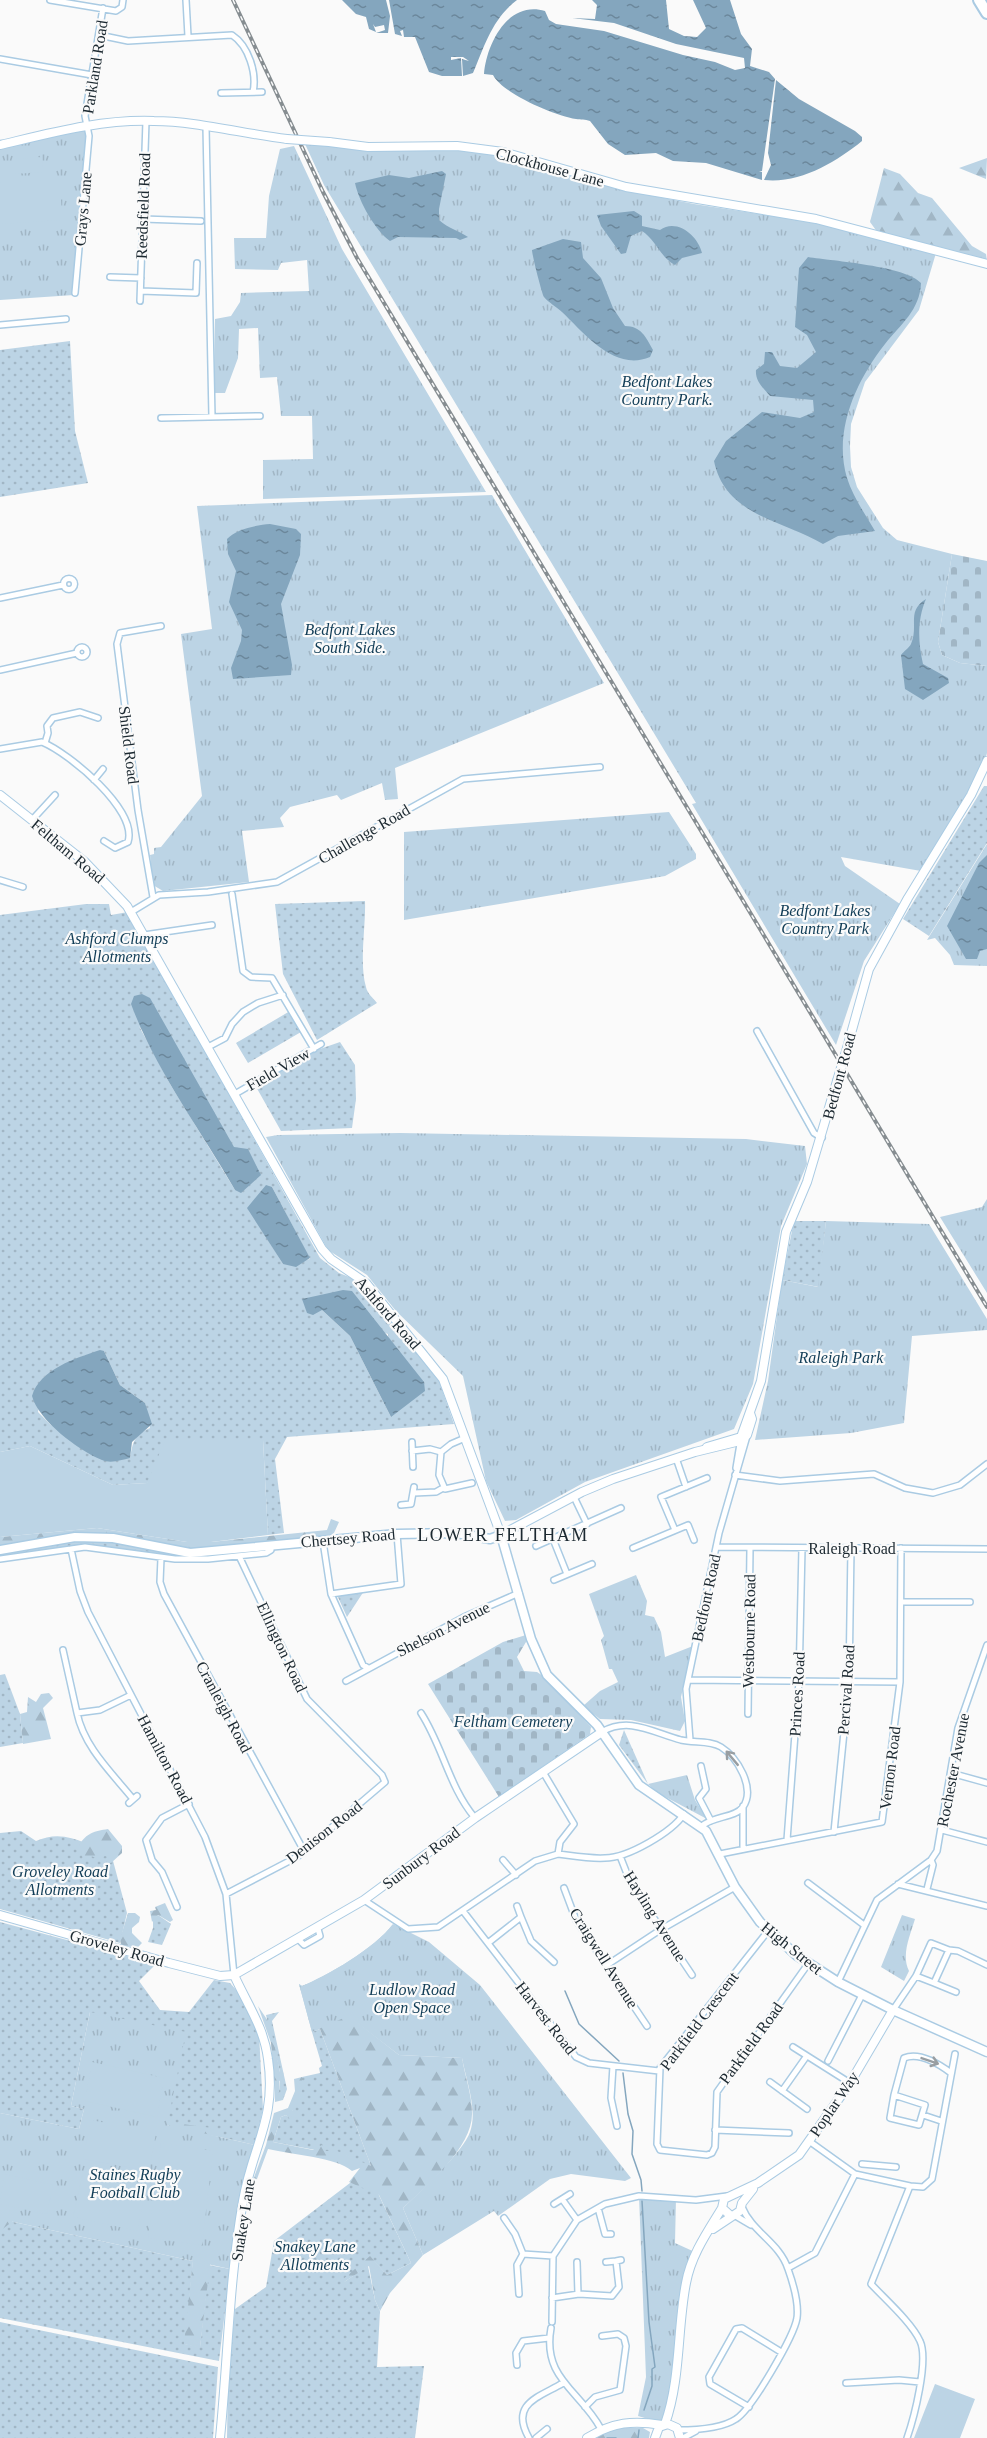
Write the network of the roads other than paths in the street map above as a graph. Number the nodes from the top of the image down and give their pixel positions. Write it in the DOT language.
graph roads {
  1 [pos="50,0"];
  2 [pos="123,0"];
  3 [pos="186,0"];
  4 [pos="979,0"];
  5 [pos="103,8"];
  6 [pos="987,13"];
  7 [pos="99,35"];
  8 [pos="188,36"];
  9 [pos="0,59"];
  10 [pos="92,75"];
  11 [pos="253,92"];
  12 [pos="262,92"];
  13 [pos="220,93"];
  14 [pos="146,121"];
  15 [pos="87,126"];
  16 [pos="206,127"];
  17 [pos="0,145"];
  18 [pos="143,219"];
  19 [pos="201,221"];
  20 [pos="197,263"];
  21 [pos="987,264"];
  22 [pos="110,277"];
  23 [pos="141,278"];
  24 [pos="141,291"];
  25 [pos="75,293"];
  26 [pos="140,301"];
  27 [pos="66,319"];
  28 [pos="0,326"];
  29 [pos="260,416"];
  30 [pos="212,417"];
  31 [pos="161,418"];
  32 [pos="63,585"];
  33 [pos="0,598"];
  34 [pos="161,626"];
  35 [pos="77,653"];
  36 [pos="0,670"];
  37 [pos="95,714"];
  38 [pos="45,743"];
  39 [pos="0,749"];
  40 [pos="987,761"];
  41 [pos="600,767"];
  42 [pos="103,769"];
  43 [pos="94,780"];
  44 [pos="0,795"];
  45 [pos="55,795"];
  46 [pos="32,820"];
  47 [pos="104,841"];
  48 [pos="0,880"];
  49 [pos="22,887"];
  50 [pos="232,894"];
  51 [pos="153,897"];
  52 [pos="131,912"];
  53 [pos="212,925"];
  54 [pos="144,935"];
  55 [pos="283,995"];
  56 [pos="758,1031"];
  57 [pos="321,1044"];
  58 [pos="208,1047"];
  59 [pos="314,1049"];
  60 [pos="235,1094"];
  61 [pos="822,1138"];
  62 [pos="465,1438"];
  63 [pos="743,1439"];
  64 [pos="412,1442"];
  65 [pos="412,1451"];
  66 [pos="441,1452"];
  67 [pos="676,1458"];
  68 [pos="987,1464"];
  69 [pos="413,1467"];
  70 [pos="736,1473"];
  71 [pos="707,1478"];
  72 [pos="472,1483"];
  73 [pos="458,1487"];
  74 [pos="686,1487"];
  75 [pos="443,1488"];
  76 [pos="461,1496"];
  77 [pos="574,1497"];
  78 [pos="401,1505"];
  79 [pos="621,1508"];
  80 [pos="587,1524"];
  81 [pos="675,1530"];
  82 [pos="397,1534"];
  83 [pos="501,1535"];
  84 [pos="553,1539"];
  85 [pos="694,1540"];
  86 [pos="271,1545"];
  87 [pos="536,1546"];
  88 [pos="716,1547"];
  89 [pos="324,1548"];
  90 [pos="633,1548"];
  91 [pos="750,1548"];
  92 [pos="802,1548"];
  93 [pos="851,1548"];
  94 [pos="901,1548"];
  95 [pos="71,1549"];
  96 [pos="987,1549"];
  97 [pos="0,1550"];
  98 [pos="239,1556"];
  99 [pos="161,1558"];
  100 [pos="0,1559"];
  101 [pos="592,1564"];
  102 [pos="567,1574"];
  103 [pos="554,1580"];
  104 [pos="519,1593"];
  105 [pos="331,1594"];
  106 [pos="901,1602"];
  107 [pos="970,1602"];
  108 [pos="987,1645"];
  109 [pos="63,1650"];
  110 [pos="368,1668"];
  111 [pos="688,1680"];
  112 [pos="346,1681"];
  113 [pos="748,1681"];
  114 [pos="799,1681"];
  115 [pos="849,1682"];
  116 [pos="900,1682"];
  117 [pos="131,1695"];
  118 [pos="76,1713"];
  119 [pos="421,1713"];
  120 [pos="748,1714"];
  121 [pos="689,1724"];
  122 [pos="602,1732"];
  123 [pos="676,1738"];
  124 [pos="690,1740"];
  125 [pos="701,1766"];
  126 [pos="543,1772"];
  127 [pos="951,1773"];
  128 [pos="385,1782"];
  129 [pos="987,1783"];
  130 [pos="133,1799"];
  131 [pos="189,1804"];
  132 [pos="744,1804"];
  133 [pos="685,1814"];
  134 [pos="475,1818"];
  135 [pos="711,1821"];
  136 [pos="702,1826"];
  137 [pos="942,1830"];
  138 [pos="834,1832"];
  139 [pos="787,1840"];
  140 [pos="987,1842"];
  141 [pos="743,1847"];
  142 [pos="304,1851"];
  143 [pos="558,1854"];
  144 [pos="720,1854"];
  145 [pos="620,1856"];
  146 [pos="502,1860"];
  147 [pos="931,1860"];
  148 [pos="516,1875"];
  149 [pos="808,1883"];
  150 [pos="898,1884"];
  151 [pos="735,1887"];
  152 [pos="564,1888"];
  153 [pos="927,1889"];
  154 [pos="226,1894"];
  155 [pos="364,1900"];
  156 [pos="516,1906"];
  157 [pos="987,1906"];
  158 [pos="177,1907"];
  159 [pos="463,1911"];
  160 [pos="0,1915"];
  161 [pos="521,1917"];
  162 [pos="864,1925"];
  163 [pos="660,1930"];
  164 [pos="768,1931"];
  165 [pos="488,1943"];
  166 [pos="949,1950"];
  167 [pos="554,1962"];
  168 [pos="808,1964"];
  169 [pos="607,1965"];
  170 [pos="987,1965"];
  171 [pos="234,1975"];
  172 [pos="692,1975"];
  173 [pos="916,1976"];
  174 [pos="838,1982"];
  175 [pos="934,1983"];
  176 [pos="956,1992"];
  177 [pos="862,1995"];
  178 [pos="893,2010"];
  179 [pos="647,2026"];
  180 [pos="793,2048"];
  181 [pos="987,2052"];
  182 [pos="955,2054"];
  183 [pos="806,2057"];
  184 [pos="828,2061"];
  185 [pos="613,2066"];
  186 [pos="659,2071"];
  187 [pos="951,2073"];
  188 [pos="770,2082"];
  189 [pos="849,2083"];
  190 [pos="782,2091"];
  191 [pos="894,2096"];
  192 [pos="807,2109"];
  193 [pos="923,2115"];
  194 [pos="941,2121"];
  195 [pos="616,2126"];
  196 [pos="715,2130"];
  197 [pos="789,2133"];
  198 [pos="809,2141"];
  199 [pos="664,2152"];
  200 [pos="862,2164"];
  201 [pos="874,2166"];
  202 [pos="896,2168"];
  203 [pos="855,2174"];
  204 [pos="872,2178"];
  205 [pos="758,2183"];
  206 [pos="909,2186"];
  207 [pos="570,2194"];
  208 [pos="730,2196"];
  209 [pos="562,2199"];
  210 [pos="705,2200"];
  211 [pos="554,2204"];
  212 [pos="742,2205"];
  213 [pos="722,2207"];
  214 [pos="598,2208"];
  215 [pos="732,2216"];
  216 [pos="504,2218"];
  217 [pos="577,2220"];
  218 [pos="753,2226"];
  219 [pos="611,2234"];
  220 [pos="706,2235"];
  221 [pos="523,2254"];
  222 [pos="553,2256"];
  223 [pos="577,2262"];
  224 [pos="606,2262"];
  225 [pos="788,2268"];
  226 [pos="519,2294"];
  227 [pos="578,2294"];
  228 [pos="552,2298"];
  229 [pos="602,2336"];
  230 [pos="549,2338"];
  231 [pos="781,2352"];
  232 [pos="517,2365"];
  233 [pos="920,2382"];
  234 [pos="563,2383"];
  235 [pos="846,2383"];
  236 [pos="672,2404"];
  237 [pos="585,2407"];
  238 [pos="748,2407"];
  239 [pos="547,2429"];
  240 [pos="602,2429"];
  241 [pos="660,2430"];
  242 [pos="698,2430"];
  243 [pos="679,2433"];
  244 [pos="220,2438"];
  245 [pos="529,2438"];
  246 [pos="536,2438"];
  247 [pos="587,2438"];
  248 [pos="907,2438"];
  1 -- 5 [label="street"];
  2 -- 5 [label="street"];
  3 -- 8 [label="street"];
  4 -- 6 [label="highway"];
  5 -- 7 [label="street, Parkland Road"];
  7 -- 8 [label="street"];
  7 -- 10 [label="street, Parkland Road"];
  8 -- 11 [label="street"];
  9 -- 10 [label="street"];
  10 -- 15 [label="street, Parkland Road"];
  11 -- 12 [label="street"];
  11 -- 13 [label="street"];
  14 -- 15 [label="street, Clockhouse Lane"];
  14 -- 16 [label="street, Clockhouse Lane"];
  14 -- 18 [label="street, Reedsfield Road"];
  15 -- 17 [label="street, Clockhouse Lane"];
  15 -- 25 [label="street, Grays Lane"];
  16 -- 21 [label="street, Clockhouse Lane, bridge"];
  16 -- 30 [label="street"];
  18 -- 19 [label="street"];
  18 -- 23 [label="street, Reedsfield Road"];
  20 -- 24 [label="street"];
  22 -- 23 [label="street"];
  23 -- 24 [label="street, Reedsfield Road"];
  24 -- 26 [label="street, Reedsfield Road"];
  27 -- 28 [label="street"];
  29 -- 30 [label="street"];
  30 -- 31 [label="street"];
  32 -- 33 [label="street"];
  34 -- 51 [label="street, Shield Road"];
  35 -- 36 [label="street"];
  37 -- 38 [label="street"];
  38 -- 39 [label="street"];
  38 -- 43 [label="street"];
  40 -- 61 [label="street, Bedfont Road, bridge"];
  41 -- 51 [label="street, Challenge Road"];
  42 -- 43 [label="street"];
  43 -- 47 [label="street"];
  44 -- 46 [label="street, Feltham Road"];
  45 -- 46 [label="street"];
  46 -- 52 [label="street, Feltham Road"];
  48 -- 49 [label="street"];
  50 -- 55 [label="street"];
  51 -- 52 [label="street, Challenge Road"];
  52 -- 54 [label="street, Ashford Road"];
  53 -- 54 [label="street"];
  54 -- 58 [label="street, Ashford Road"];
  55 -- 58 [label="street"];
  55 -- 59 [label="street"];
  56 -- 61 [label="street"];
  57 -- 59 [label="street, Field View"];
  58 -- 60 [label="street, Ashford Road"];
  59 -- 60 [label="street, Field View"];
  60 -- 62 [label="street, Ashford Road"];
  61 -- 63 [label="street, Bedfont Road"];
  62 -- 66 [label="street"];
  62 -- 83 [label="street, Ashford Road"];
  63 -- 67 [label="street, Chertsey Road"];
  63 -- 70 [label="street, Bedfont Road"];
  64 -- 65 [label="street"];
  65 -- 66 [label="street"];
  65 -- 69 [label="street"];
  66 -- 75 [label="street"];
  67 -- 74 [label="street"];
  67 -- 77 [label="street, Chertsey Road"];
  68 -- 70 [label="street"];
  70 -- 88 [label="street, Bedfont Road"];
  71 -- 74 [label="street"];
  72 -- 73 [label="street"];
  73 -- 75 [label="street"];
  73 -- 76 [label="street"];
  74 -- 81 [label="street"];
  75 -- 78 [label="street"];
  77 -- 80 [label="street"];
  77 -- 83 [label="street, Chertsey Road"];
  79 -- 80 [label="street"];
  80 -- 84 [label="street"];
  81 -- 85 [label="street"];
  81 -- 90 [label="street"];
  82 -- 83 [label="main road, Chertsey Road"];
  82 -- 86 [label="main road, Chertsey Road"];
  82 -- 105 [label="street"];
  83 -- 104 [label="main road, Ashford Road"];
  84 -- 87 [label="street"];
  84 -- 102 [label="street"];
  86 -- 97 [label="main road, Chertsey Road"];
  86 -- 98 [label="street, Chertsey Road"];
  88 -- 91 [label="street, Raleigh Road"];
  88 -- 111 [label="street, Bedfont Road"];
  89 -- 105 [label="street"];
  91 -- 92 [label="street, Raleigh Road"];
  91 -- 113 [label="street, Westbourne Road"];
  92 -- 93 [label="street, Raleigh Road"];
  92 -- 114 [label="street, Princes Road"];
  93 -- 94 [label="street, Raleigh Road"];
  93 -- 115 [label="street, Percival Road"];
  94 -- 96 [label="street, Raleigh Road"];
  94 -- 106 [label="street, Vernon Road"];
  95 -- 99 [label="street, Chertsey Road"];
  95 -- 100 [label="street, Chertsey Road"];
  95 -- 117 [label="street, Hamilton Road"];
  98 -- 99 [label="street, Chertsey Road"];
  98 -- 128 [label="street, Ellington Road"];
  99 -- 142 [label="street, Cranleigh Road"];
  101 -- 102 [label="street"];
  102 -- 103 [label="street"];
  104 -- 110 [label="street, Shelson Avenue"];
  104 -- 122 [label="main road, Ashford Road"];
  105 -- 110 [label="street"];
  106 -- 107 [label="street"];
  106 -- 116 [label="street, Vernon Road"];
  108 -- 127 [label="street, Rochester Avenue"];
  109 -- 118 [label="street"];
  110 -- 112 [label="street, Shelson Avenue"];
  111 -- 113 [label="street"];
  111 -- 121 [label="street, Bedfont Road"];
  113 -- 114 [label="street"];
  113 -- 120 [label="street, Westbourne Road"];
  114 -- 115 [label="street"];
  114 -- 139 [label="street, Princes Road"];
  115 -- 116 [label="street"];
  115 -- 138 [label="street, Percival Road"];
  116 -- 138 [label="street, Vernon Road"];
  117 -- 118 [label="street"];
  117 -- 131 [label="street, Hamilton Road"];
  118 -- 130 [label="street"];
  119 -- 134 [label="street"];
  121 -- 123 [label="street"];
  121 -- 124 [label="street, Bedfont Road"];
  122 -- 123 [label="street"];
  122 -- 126 [label="street, Sunbury Road"];
  122 -- 133 [label="main road, High Street"];
  123 -- 124 [label="street"];
  132 -- 124 [label="street, one-way"];
  125 -- 135 [label="street"];
  126 -- 134 [label="street, Sunbury Road"];
  126 -- 143 [label="street"];
  127 -- 129 [label="street"];
  127 -- 137 [label="street, Rochester Avenue"];
  128 -- 142 [label="street, Denison Road"];
  131 -- 154 [label="street, Hamilton Road"];
  131 -- 158 [label="street"];
  132 -- 135 [label="street"];
  132 -- 141 [label="street"];
  133 -- 136 [label="main road, High Street"];
  133 -- 145 [label="street"];
  134 -- 155 [label="street, Sunbury Road"];
  135 -- 136 [label="street"];
  136 -- 144 [label="main road, High Street"];
  137 -- 140 [label="street"];
  137 -- 147 [label="street, Rochester Avenue"];
  138 -- 139 [label="street, Vernon Road"];
  139 -- 141 [label="street, Vernon Road"];
  141 -- 144 [label="street, Vernon Road"];
  142 -- 154 [label="street, Denison Road"];
  143 -- 145 [label="street"];
  143 -- 148 [label="street"];
  144 -- 151 [label="main road, High Street"];
  145 -- 163 [label="street, Hayling Avenue"];
  146 -- 148 [label="street"];
  147 -- 150 [label="street"];
  147 -- 153 [label="street, Rochester Avenue"];
  148 -- 159 [label="street"];
  149 -- 162 [label="street"];
  150 -- 153 [label="street"];
  150 -- 162 [label="street"];
  151 -- 163 [label="street"];
  151 -- 164 [label="main road, High Street"];
  152 -- 169 [label="street, Craigwell Avenue"];
  153 -- 157 [label="street"];
  154 -- 171 [label="street, Hamilton Road"];
  155 -- 159 [label="street"];
  155 -- 171 [label="street, Sunbury Road"];
  156 -- 161 [label="street"];
  159 -- 165 [label="street, Harvest Road"];
  160 -- 171 [label="street, Groveley Road"];
  161 -- 165 [label="street"];
  161 -- 167 [label="street"];
  162 -- 174 [label="street"];
  163 -- 169 [label="street"];
  163 -- 172 [label="street, Hayling Avenue"];
  164 -- 168 [label="main road, High Street"];
  164 -- 186 [label="street, Parkfield Crescent"];
  165 -- 185 [label="street, Harvest Road"];
  166 -- 170 [label="street"];
  166 -- 173 [label="street"];
  166 -- 175 [label="street"];
  168 -- 174 [label="main road, High Street"];
  168 -- 196 [label="street, Parkfield Road"];
  169 -- 179 [label="street, Craigwell Avenue"];
  171 -- 244 [label="street, Snakey Lane"];
  173 -- 175 [label="street"];
  173 -- 178 [label="street"];
  174 -- 177 [label="main road, High Street"];
  175 -- 176 [label="street"];
  177 -- 178 [label="main road, High Street"];
  177 -- 184 [label="street"];
  178 -- 181 [label="main road, High Street"];
  178 -- 189 [label="street, Poplar Way"];
  180 -- 183 [label="street"];
  182 -- 187 [label="street"];
  183 -- 189 [label="street"];
  183 -- 190 [label="street"];
  185 -- 186 [label="street, Harvest Road"];
  185 -- 195 [label="street"];
  186 -- 199 [label="street, Parkfield Crescent"];
  191 -- 187 [label="street, one-way"];
  187 -- 194 [label="street"];
  188 -- 190 [label="street"];
  189 -- 198 [label="street, Poplar Way"];
  190 -- 192 [label="street"];
  191 -- 193 [label="street"];
  191 -- 193 [label="street"];
  193 -- 194 [label="street"];
  194 -- 206 [label="street"];
  196 -- 197 [label="street"];
  196 -- 199 [label="street, Parkfield Road"];
  198 -- 203 [label="street"];
  198 -- 205 [label="street, Poplar Way"];
  200 -- 201 [label="street"];
  201 -- 202 [label="street"];
  201 -- 204 [label="street"];
  203 -- 204 [label="street"];
  203 -- 225 [label="street"];
  204 -- 206 [label="street"];
  205 -- 208 [label="street, Poplar Way"];
  205 -- 212 [label="street, Poplar Way"];
  206 -- 233 [label="street"];
  207 -- 209 [label="street"];
  208 -- 210 [label="street"];
  208 -- 212 [label="street"];
  208 -- 213 [label="street"];
  209 -- 211 [label="street"];
  209 -- 217 [label="street"];
  210 -- 213 [label="street"];
  210 -- 214 [label="street"];
  212 -- 215 [label="street, Poplar Way"];
  212 -- 218 [label="street"];
  213 -- 215 [label="street"];
  213 -- 220 [label="street"];
  214 -- 217 [label="street"];
  214 -- 219 [label="street"];
  215 -- 218 [label="street"];
  215 -- 220 [label="street"];
  216 -- 221 [label="street"];
  217 -- 222 [label="street"];
  218 -- 225 [label="street"];
  220 -- 236 [label="street"];
  221 -- 222 [label="street"];
  221 -- 226 [label="street"];
  222 -- 228 [label="street"];
  223 -- 227 [label="street"];
  224 -- 227 [label="street"];
  225 -- 231 [label="street"];
  227 -- 228 [label="street"];
  228 -- 230 [label="street"];
  229 -- 237 [label="street"];
  230 -- 232 [label="street"];
  230 -- 234 [label="street"];
  231 -- 238 [label="street"];
  231 -- 238 [label="street"];
  233 -- 235 [label="street"];
  233 -- 248 [label="street"];
  234 -- 237 [label="street"];
  234 -- 245 [label="street"];
  236 -- 241 [label="street"];
  236 -- 243 [label="street"];
  237 -- 240 [label="street"];
  238 -- 242 [label="street"];
  239 -- 246 [label="street"];
  240 -- 241 [label="street"];
  240 -- 247 [label="street"];
  241 -- 243 [label="street"];
  242 -- 243 [label="street"];
  242 -- 243 [label="street"];
}
